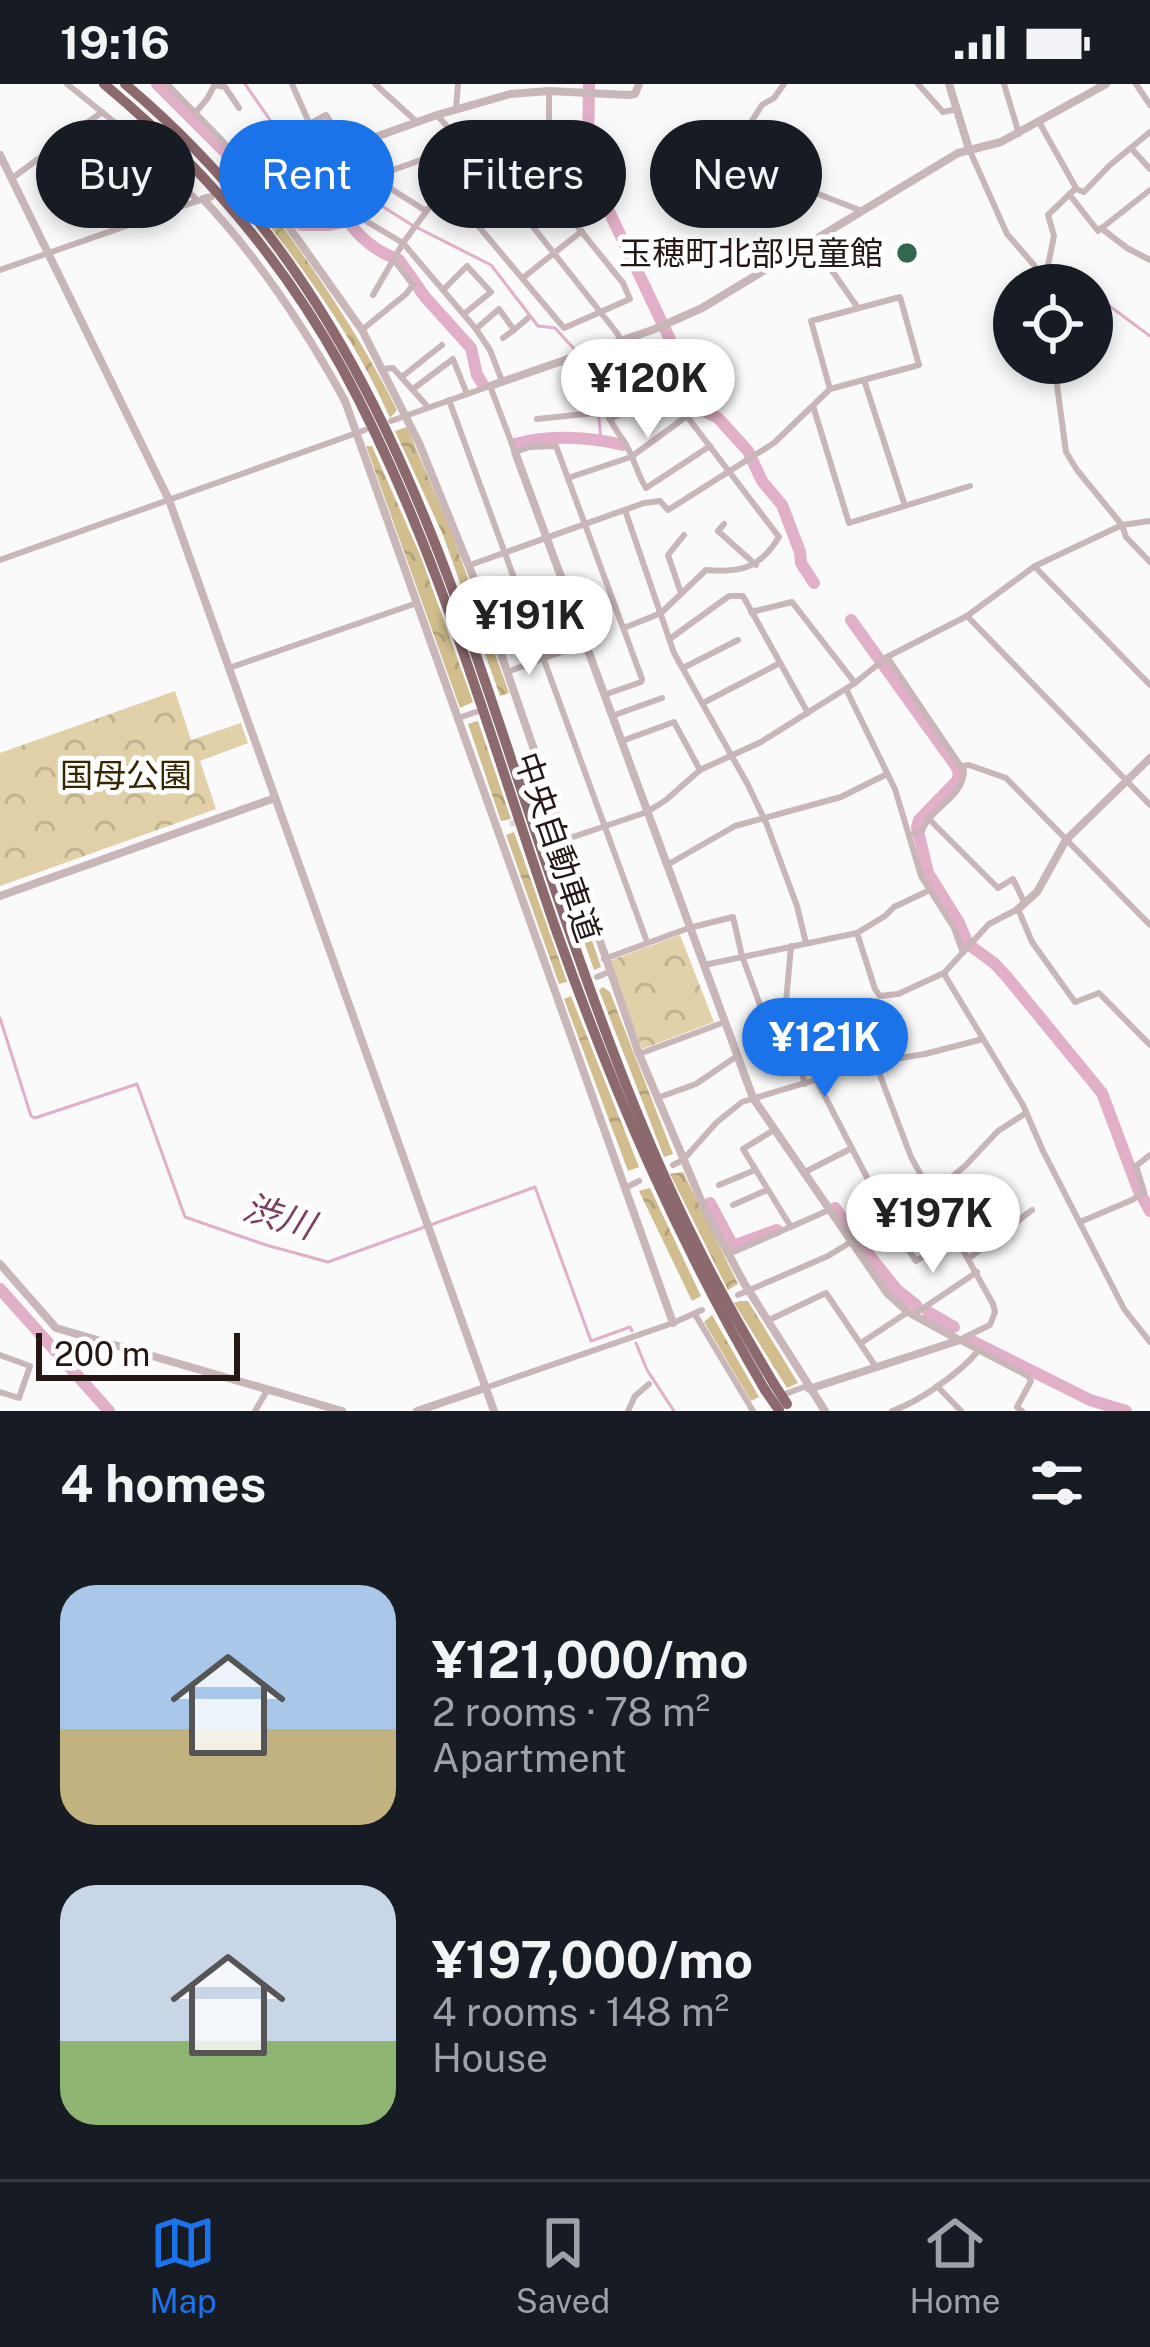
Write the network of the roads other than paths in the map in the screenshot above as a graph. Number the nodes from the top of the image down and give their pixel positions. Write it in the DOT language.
graph roads {
  1 [pos="68,84"];
  2 [pos="104,84"];
  3 [pos="125,84"];
  4 [pos="167,84"];
  5 [pos="292,84"];
  6 [pos="375,84"];
  7 [pos="458,84"];
  8 [pos="639,84"];
  9 [pos="784,84"];
  10 [pos="918,84"];
  11 [pos="950,84"];
  12 [pos="1018,84"];
  13 [pos="1106,84"];
  14 [pos="1136,84"];
  15 [pos="214,85"];
  16 [pos="1005,87"];
  17 [pos="510,89"];
  18 [pos="549,91"];
  19 [pos="1150,105"];
  20 [pos="239,108"];
  21 [pos="456,109"];
  22 [pos="957,109"];
  23 [pos="102,112"];
  24 [pos="196,112"];
  25 [pos="437,115"];
  26 [pos="307,120"];
  27 [pos="441,120"];
  28 [pos="549,120"];
  29 [pos="751,120"];
  30 [pos="417,122"];
  31 [pos="1039,122"];
  32 [pos="394,130"];
  33 [pos="1150,132"];
  34 [pos="1019,134"];
  35 [pos="219,138"];
  36 [pos="1130,148"];
  37 [pos="969,149"];
  38 [pos="0,155"];
  39 [pos="1150,169"];
  40 [pos="11,178"];
  41 [pos="1150,190"];
  42 [pos="1072,191"];
  43 [pos="822,195"];
  44 [pos="204,199"];
  45 [pos="862,211"];
  46 [pos="418,222"];
  47 [pos="290,228"];
  48 [pos="378,228"];
  49 [pos="480,228"];
  50 [pos="534,228"];
  51 [pos="580,228"];
  52 [pos="1101,228"];
  53 [pos="582,231"];
  54 [pos="812,242"];
  55 [pos="403,243"];
  56 [pos="47,253"];
  57 [pos="554,253"];
  58 [pos="394,260"];
  59 [pos="1150,260"];
  60 [pos="1033,264"];
  61 [pos="1048,264"];
  62 [pos="0,270"];
  63 [pos="524,278"];
  64 [pos="443,290"];
  65 [pos="374,295"];
  66 [pos="858,308"];
  67 [pos="600,312"];
  68 [pos="464,314"];
  69 [pos="528,319"];
  70 [pos="476,329"];
  71 [pos="362,330"];
  72 [pos="514,330"];
  73 [pos="503,338"];
  74 [pos="621,341"];
  75 [pos="442,345"];
  76 [pos="384,369"];
  77 [pos="638,371"];
  78 [pos="403,376"];
  79 [pos="865,380"];
  80 [pos="502,381"];
  81 [pos="1056,384"];
  82 [pos="490,386"];
  83 [pos="413,389"];
  84 [pos="830,389"];
  85 [pos="599,390"];
  86 [pos="467,394"];
  87 [pos="652,399"];
  88 [pos="449,400"];
  89 [pos="813,404"];
  90 [pos="429,407"];
  91 [pos="406,415"];
  92 [pos="687,416"];
  93 [pos="537,419"];
  94 [pos="610,419"];
  95 [pos="392,421"];
  96 [pos="361,432"];
  97 [pos="710,446"];
  98 [pos="515,452"];
  99 [pos="631,458"];
  100 [pos="730,472"];
  101 [pos="568,478"];
  102 [pos="970,486"];
  103 [pos="169,500"];
  104 [pos="905,506"];
  105 [pos="625,510"];
  106 [pos="1150,521"];
  107 [pos="586,524"];
  108 [pos="724,524"];
  109 [pos="1122,526"];
  110 [pos="684,535"];
  111 [pos="546,538"];
  112 [pos="506,553"];
  113 [pos="0,560"];
  114 [pos="1150,562"];
  115 [pos="470,565"];
  116 [pos="756,565"];
  117 [pos="1035,566"];
  118 [pos="682,593"];
  119 [pos="417,603"];
  120 [pos="751,612"];
  121 [pos="661,613"];
  122 [pos="967,616"];
  123 [pos="624,628"];
  124 [pos="670,638"];
  125 [pos="738,640"];
  126 [pos="585,643"];
  127 [pos="544,658"];
  128 [pos="884,660"];
  129 [pos="780,663"];
  130 [pos="229,668"];
  131 [pos="683,668"];
  132 [pos="507,672"];
  133 [pos="855,683"];
  134 [pos="1150,685"];
  135 [pos="846,688"];
  136 [pos="604,695"];
  137 [pos="662,698"];
  138 [pos="516,699"];
  139 [pos="502,704"];
  140 [pos="702,704"];
  141 [pos="476,712"];
  142 [pos="808,713"];
  143 [pos="612,716"];
  144 [pos="458,718"];
  145 [pos="621,741"];
  146 [pos="732,756"];
  147 [pos="1150,758"];
  148 [pos="962,766"];
  149 [pos="700,770"];
  150 [pos="886,774"];
  151 [pos="1126,781"];
  152 [pos="275,798"];
  153 [pos="1150,805"];
  154 [pos="554,811"];
  155 [pos="647,812"];
  156 [pos="542,815"];
  157 [pos="763,818"];
  158 [pos="928,818"];
  159 [pos="511,824"];
  160 [pos="605,825"];
  161 [pos="497,828"];
  162 [pos="909,835"];
  163 [pos="1066,839"];
  164 [pos="564,841"];
  165 [pos="667,865"];
  166 [pos="930,890"];
  167 [pos="0,896"];
  168 [pos="1021,906"];
  169 [pos="1150,925"];
  170 [pos="688,928"];
  171 [pos="857,933"];
  172 [pos="647,942"];
  173 [pos="806,943"];
  174 [pos="791,946"];
  175 [pos="963,953"];
  176 [pos="742,956"];
  177 [pos="604,959"];
  178 [pos="703,966"];
  179 [pos="609,972"];
  180 [pos="944,973"];
  181 [pos="597,976"];
  182 [pos="568,987"];
  183 [pos="555,991"];
  184 [pos="724,1022"];
  185 [pos="789,1027"];
  186 [pos="983,1039"];
  187 [pos="1150,1046"];
  188 [pos="639,1054"];
  189 [pos="737,1056"];
  190 [pos="875,1062"];
  191 [pos="817,1081"];
  192 [pos="806,1084"];
  193 [pos="658,1098"];
  194 [pos="753,1098"];
  195 [pos="1027,1113"];
  196 [pos="774,1130"];
  197 [pos="852,1148"];
  198 [pos="1150,1156"];
  199 [pos="683,1160"];
  200 [pos="673,1165"];
  201 [pos="755,1170"];
  202 [pos="803,1173"];
  203 [pos="639,1181"];
  204 [pos="719,1185"];
  205 [pos="625,1188"];
  206 [pos="767,1190"];
  207 [pos="933,1192"];
  208 [pos="733,1204"];
  209 [pos="829,1210"];
  210 [pos="1032,1210"];
  211 [pos="890,1220"];
  212 [pos="1080,1222"];
  213 [pos="790,1227"];
  214 [pos="957,1236"];
  215 [pos="852,1244"];
  216 [pos="729,1254"];
  217 [pos="969,1258"];
  218 [pos="0,1264"];
  219 [pos="977,1272"];
  220 [pos="749,1291"];
  221 [pos="738,1294"];
  222 [pos="910,1313"];
  223 [pos="767,1321"];
  224 [pos="673,1323"];
  225 [pos="958,1340"];
  226 [pos="1150,1342"];
  227 [pos="860,1343"];
  228 [pos="978,1351"];
  229 [pos="0,1355"];
  230 [pos="876,1367"];
  231 [pos="650,1384"];
  232 [pos="937,1386"];
  233 [pos="770,1387"];
  234 [pos="808,1387"];
  235 [pos="485,1388"];
  236 [pos="268,1390"];
  237 [pos="0,1392"];
  238 [pos="453,1399"];
  239 [pos="751,1409"];
  240 [pos="784,1409"];
  241 [pos="904,1409"];
  242 [pos="631,1410"];
  243 [pos="255,1411"];
  244 [pos="342,1411"];
  245 [pos="417,1411"];
  246 [pos="451,1411"];
  247 [pos="494,1411"];
  248 [pos="825,1411"];
  249 [pos="892,1411"];
  250 [pos="961,1411"];
  251 [pos="1022,1411"];
  1 -- 23 [label="street"];
  2 -- 233 [label="highway, 中央自動車道"];
  3 -- 233 [label="highway, 中央自動車道"];
  4 -- 24 [label="street"];
  5 -- 26 [label="street"];
  6 -- 30 [label="street"];
  7 -- 21 [label="street"];
  8 -- 18 [label="street"];
  9 -- 29 [label="street"];
  10 -- 22 [label="street"];
  11 -- 22 [label="street"];
  12 -- 16 [label="street"];
  13 -- 31 [label="street"];
  14 -- 19 [label="street"];
  15 -- 20 [label="street"];
  15 -- 24 [label="street"];
  16 -- 34 [label="street"];
  17 -- 18 [label="street"];
  17 -- 21 [label="street"];
  18 -- 28 [label="street"];
  21 -- 25 [label="street"];
  22 -- 37 [label="street"];
  23 -- 40 [label="street"];
  23 -- 44 [label="street"];
  24 -- 35 [label="street"];
  25 -- 27 [label="street"];
  25 -- 30 [label="street"];
  30 -- 32 [label="street"];
  31 -- 34 [label="street"];
  31 -- 42 [label="street"];
  33 -- 36 [label="street"];
  34 -- 37 [label="street"];
  36 -- 39 [label="street"];
  36 -- 42 [label="street"];
  37 -- 45 [label="street"];
  37 -- 60 [label="street"];
  38 -- 40 [label="street"];
  40 -- 56 [label="street"];
  41 -- 52 [label="street"];
  42 -- 52 [label="street"];
  42 -- 61 [label="street"];
  43 -- 45 [label="street"];
  44 -- 56 [label="street"];
  44 -- 96 [label="street"];
  45 -- 54 [label="street"];
  46 -- 55 [label="street"];
  47 -- 71 [label="street"];
  48 -- 55 [label="street"];
  49 -- 63 [label="street"];
  50 -- 57 [label="street"];
  51 -- 53 [label="street"];
  52 -- 59 [label="street"];
  53 -- 57 [label="street"];
  53 -- 67 [label="street"];
  54 -- 66 [label="street"];
  54 -- 74 [label="street"];
  55 -- 58 [label="street"];
  55 -- 64 [label="street"];
  56 -- 62 [label="street"];
  56 -- 103 [label="street"];
  57 -- 63 [label="street"];
  57 -- 67 [label="street"];
  58 -- 65 [label="street"];
  58 -- 71 [label="street"];
  63 -- 67 [label="street"];
  64 -- 68 [label="street"];
  64 -- 68 [label="street"];
  66 -- 79 [label="street"];
  66 -- 84 [label="street"];
  67 -- 74 [label="street"];
  68 -- 70 [label="street"];
  69 -- 72 [label="street"];
  70 -- 72 [label="street"];
  70 -- 80 [label="street"];
  71 -- 76 [label="street"];
  72 -- 73 [label="street"];
  74 -- 77 [label="street"];
  74 -- 80 [label="street"];
  75 -- 78 [label="street"];
  76 -- 78 [label="street"];
  76 -- 91 [label="street"];
  77 -- 85 [label="street"];
  77 -- 87 [label="street"];
  78 -- 83 [label="street"];
  79 -- 84 [label="street"];
  79 -- 104 [label="street"];
  80 -- 82 [label="street"];
  81 -- 109 [label="street"];
  82 -- 86 [label="street"];
  82 -- 98 [label="street"];
  83 -- 86 [label="street"];
  83 -- 90 [label="street"];
  84 -- 89 [label="street"];
  85 -- 93 [label="street"];
  85 -- 94 [label="street"];
  86 -- 88 [label="street"];
  87 -- 92 [label="street"];
  87 -- 94 [label="street"];
  88 -- 90 [label="street"];
  88 -- 112 [label="street"];
  89 -- 100 [label="street"];
  89 -- 104 [label="street"];
  90 -- 91 [label="street"];
  91 -- 95 [label="street"];
  91 -- 115 [label="street"];
  92 -- 97 [label="street"];
  92 -- 99 [label="street"];
  94 -- 99 [label="street"];
  96 -- 103 [label="street"];
  96 -- 119 [label="street"];
  97 -- 99 [label="street"];
  97 -- 100 [label="street"];
  98 -- 101 [label="street"];
  98 -- 111 [label="street"];
  99 -- 101 [label="street"];
  100 -- 105 [label="street"];
  100 -- 116 [label="street"];
  101 -- 107 [label="street"];
  102 -- 104 [label="street"];
  103 -- 113 [label="street"];
  103 -- 130 [label="street"];
  105 -- 107 [label="street"];
  105 -- 121 [label="street"];
  106 -- 109 [label="street"];
  107 -- 111 [label="street"];
  107 -- 123 [label="street"];
  108 -- 116 [label="street"];
  109 -- 114 [label="street"];
  109 -- 117 [label="street"];
  110 -- 118 [label="street"];
  111 -- 112 [label="street"];
  111 -- 126 [label="street"];
  112 -- 115 [label="street"];
  112 -- 127 [label="street"];
  115 -- 132 [label="street"];
  116 -- 118 [label="street"];
  117 -- 122 [label="street"];
  117 -- 134 [label="street"];
  118 -- 121 [label="street"];
  119 -- 130 [label="street"];
  119 -- 144 [label="street"];
  120 -- 124 [label="street"];
  120 -- 129 [label="street"];
  120 -- 133 [label="street"];
  121 -- 123 [label="street"];
  121 -- 124 [label="street"];
  122 -- 128 [label="street"];
  122 -- 151 [label="street"];
  123 -- 136 [label="street"];
  124 -- 131 [label="street"];
  125 -- 131 [label="street"];
  126 -- 127 [label="street"];
  126 -- 136 [label="street"];
  127 -- 132 [label="street"];
  127 -- 160 [label="street"];
  128 -- 133 [label="street"];
  128 -- 148 [label="street"];
  129 -- 140 [label="street"];
  129 -- 142 [label="street"];
  130 -- 152 [label="street"];
  131 -- 140 [label="street"];
  132 -- 138 [label="street"];
  133 -- 135 [label="street"];
  135 -- 142 [label="street"];
  135 -- 150 [label="street"];
  136 -- 143 [label="street"];
  137 -- 143 [label="street"];
  138 -- 139 [label="street"];
  138 -- 154 [label="street"];
  140 -- 146 [label="street"];
  141 -- 144 [label="street"];
  142 -- 146 [label="street"];
  143 -- 145 [label="street"];
  144 -- 161 [label="street"];
  145 -- 149 [label="street"];
  145 -- 155 [label="street"];
  146 -- 149 [label="street"];
  146 -- 157 [label="street"];
  147 -- 151 [label="street"];
  148 -- 158 [label="street"];
  148 -- 163 [label="street"];
  149 -- 155 [label="street"];
  150 -- 157 [label="street"];
  150 -- 162 [label="street"];
  151 -- 153 [label="street"];
  151 -- 163 [label="street"];
  152 -- 167 [label="street"];
  152 -- 235 [label="street"];
  154 -- 156 [label="street"];
  154 -- 164 [label="street"];
  155 -- 160 [label="street"];
  155 -- 165 [label="street"];
  157 -- 165 [label="street"];
  157 -- 173 [label="street"];
  158 -- 162 [label="street"];
  158 -- 168 [label="street"];
  159 -- 161 [label="street"];
  160 -- 164 [label="street"];
  160 -- 172 [label="street"];
  161 -- 183 [label="street"];
  162 -- 166 [label="street"];
  163 -- 168 [label="street"];
  163 -- 169 [label="street"];
  164 -- 177 [label="street"];
  165 -- 170 [label="street"];
  166 -- 171 [label="street"];
  166 -- 175 [label="street"];
  168 -- 175 [label="street"];
  168 -- 187 [label="street"];
  170 -- 172 [label="street"];
  170 -- 176 [label="street"];
  170 -- 178 [label="street"];
  171 -- 173 [label="street"];
  171 -- 180 [label="street"];
  172 -- 177 [label="street"];
  173 -- 174 [label="street"];
  174 -- 176 [label="street"];
  174 -- 185 [label="street"];
  175 -- 180 [label="street"];
  176 -- 178 [label="street"];
  176 -- 185 [label="street"];
  177 -- 179 [label="street"];
  178 -- 184 [label="street"];
  179 -- 181 [label="street"];
  179 -- 188 [label="street"];
  180 -- 186 [label="street"];
  182 -- 183 [label="street"];
  183 -- 205 [label="street"];
  184 -- 188 [label="street"];
  184 -- 189 [label="street"];
  185 -- 192 [label="street"];
  186 -- 190 [label="street"];
  186 -- 195 [label="street"];
  188 -- 193 [label="street"];
  189 -- 193 [label="street"];
  189 -- 194 [label="street"];
  190 -- 191 [label="street"];
  190 -- 207 [label="street"];
  191 -- 192 [label="street"];
  191 -- 197 [label="street"];
  192 -- 194 [label="street"];
  193 -- 199 [label="street"];
  194 -- 196 [label="street"];
  194 -- 199 [label="street"];
  195 -- 207 [label="street"];
  195 -- 212 [label="street"];
  196 -- 201 [label="street"];
  196 -- 202 [label="street"];
  197 -- 202 [label="street"];
  197 -- 211 [label="street"];
  198 -- 212 [label="street"];
  199 -- 200 [label="street"];
  199 -- 216 [label="street"];
  201 -- 204 [label="street"];
  201 -- 206 [label="street"];
  202 -- 209 [label="street"];
  203 -- 205 [label="street"];
  205 -- 224 [label="street"];
  206 -- 208 [label="street"];
  206 -- 213 [label="street"];
  207 -- 211 [label="street"];
  207 -- 214 [label="street"];
  209 -- 213 [label="street"];
  209 -- 215 [label="street"];
  210 -- 217 [label="street"];
  211 -- 214 [label="street"];
  211 -- 215 [label="street"];
  212 -- 226 [label="street"];
  213 -- 216 [label="street"];
  214 -- 217 [label="street"];
  215 -- 220 [label="street"];
  215 -- 222 [label="street"];
  216 -- 220 [label="street"];
  217 -- 219 [label="street"];
  218 -- 236 [label="street"];
  219 -- 222 [label="street"];
  219 -- 225 [label="street"];
  220 -- 221 [label="street"];
  220 -- 223 [label="street"];
  222 -- 225 [label="street"];
  222 -- 227 [label="street"];
  223 -- 227 [label="street"];
  223 -- 234 [label="street"];
  224 -- 235 [label="street"];
  224 -- 239 [label="street"];
  225 -- 228 [label="street"];
  225 -- 230 [label="street"];
  227 -- 230 [label="street"];
  228 -- 232 [label="street"];
  228 -- 251 [label="street"];
  229 -- 237 [label="street"];
  230 -- 234 [label="street"];
  231 -- 242 [label="street"];
  232 -- 241 [label="street"];
  232 -- 250 [label="street"];
  233 -- 240 [label="highway, 中央自動車道, bridge"];
  234 -- 239 [label="street"];
  234 -- 248 [label="street"];
  235 -- 238 [label="street"];
  235 -- 247 [label="street"];
  236 -- 243 [label="street"];
  236 -- 244 [label="street"];
  238 -- 245 [label="street"];
  238 -- 246 [label="street"];
  241 -- 249 [label="street"];
}
